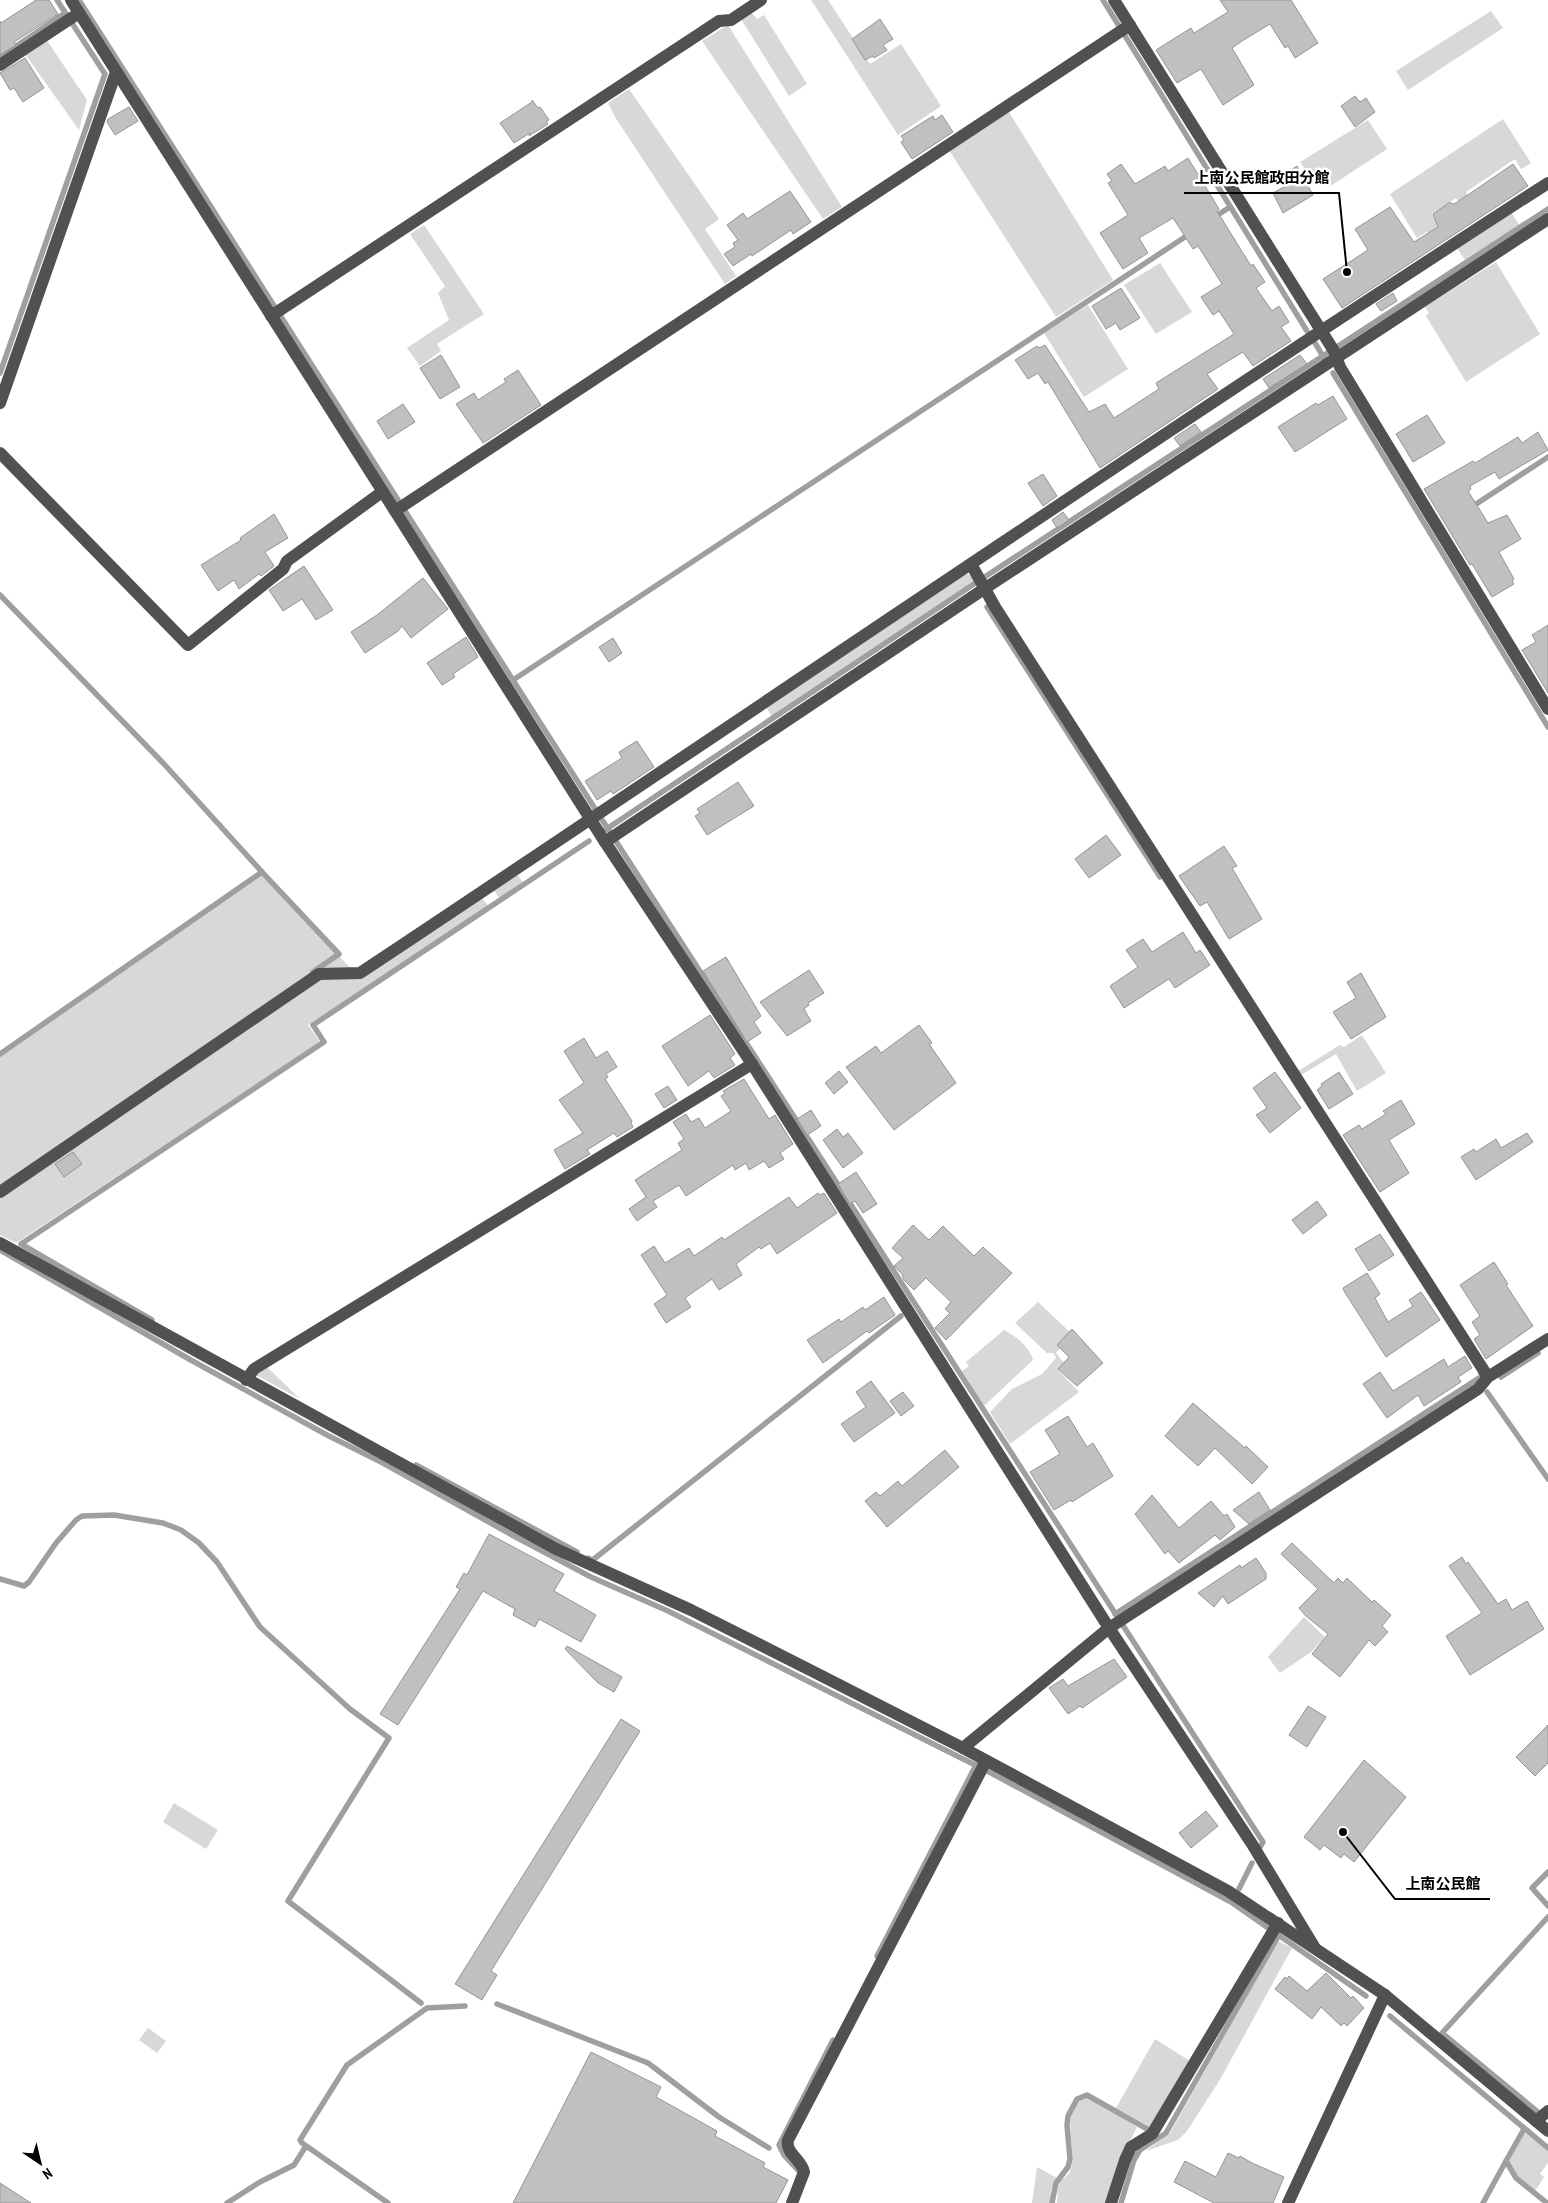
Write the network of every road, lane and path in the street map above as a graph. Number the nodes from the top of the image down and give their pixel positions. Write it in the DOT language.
graph roads {
  1 [pos="761,0"];
  2 [pos="1114,0"];
  3 [pos="74,8"];
  4 [pos="1124,29"];
  5 [pos="0,65"];
  6 [pos="116,72"];
  7 [pos="1548,183"];
  8 [pos="1548,219"];
  9 [pos="276,313"];
  10 [pos="1320,331"];
  11 [pos="1334,352"];
  12 [pos="0,403"];
  13 [pos="0,453"];
  14 [pos="382,492"];
  15 [pos="399,508"];
  16 [pos="971,564"];
  17 [pos="981,584"];
  18 [pos="1548,709"];
  19 [pos="596,816"];
  20 [pos="611,839"];
  21 [pos="752,1064"];
  22 [pos="0,1192"];
  23 [pos="0,1243"];
  24 [pos="1548,1339"];
  25 [pos="249,1376"];
  26 [pos="1488,1377"];
  27 [pos="1116,1623"];
  28 [pos="963,1748"];
  29 [pos="984,1765"];
  30 [pos="1275,1929"];
  31 [pos="1315,1948"];
  32 [pos="1384,1995"];
  33 [pos="1548,2111"];
  34 [pos="1536,2120"];
  35 [pos="1548,2131"];
  36 [pos="792,2203"];
  37 [pos="1111,2203"];
  38 [pos="1288,2203"];
  1 -- 9 [label="street"];
  2 -- 4 [label="street"];
  3 -- 5 [label="street"];
  3 -- 6 [label="street"];
  4 -- 10 [label="street"];
  4 -- 15 [label="street"];
  6 -- 9 [label="street"];
  6 -- 12 [label="street"];
  7 -- 10 [label="street"];
  8 -- 11 [label="street"];
  9 -- 14 [label="street"];
  10 -- 11 [label="street"];
  10 -- 16 [label="street"];
  11 -- 17 [label="street"];
  11 -- 18 [label="street"];
  13 -- 14 [label="street"];
  14 -- 15 [label="street"];
  15 -- 19 [label="street"];
  16 -- 17 [label="street"];
  16 -- 19 [label="street"];
  17 -- 20 [label="street"];
  17 -- 26 [label="street"];
  19 -- 20 [label="street"];
  19 -- 22 [label="street"];
  20 -- 21 [label="street"];
  21 -- 25 [label="street"];
  21 -- 27 [label="street"];
  23 -- 25 [label="street"];
  24 -- 26 [label="street"];
  25 -- 28 [label="street"];
  26 -- 27 [label="street"];
  27 -- 28 [label="street"];
  27 -- 31 [label="street"];
  28 -- 29 [label="street"];
  29 -- 30 [label="street"];
  29 -- 36 [label="street"];
  30 -- 31 [label="street"];
  30 -- 37 [label="street"];
  31 -- 32 [label="street"];
  32 -- 34 [label="street"];
  32 -- 38 [label="street"];
  33 -- 34 [label="street"];
  34 -- 35 [label="street"];
}
